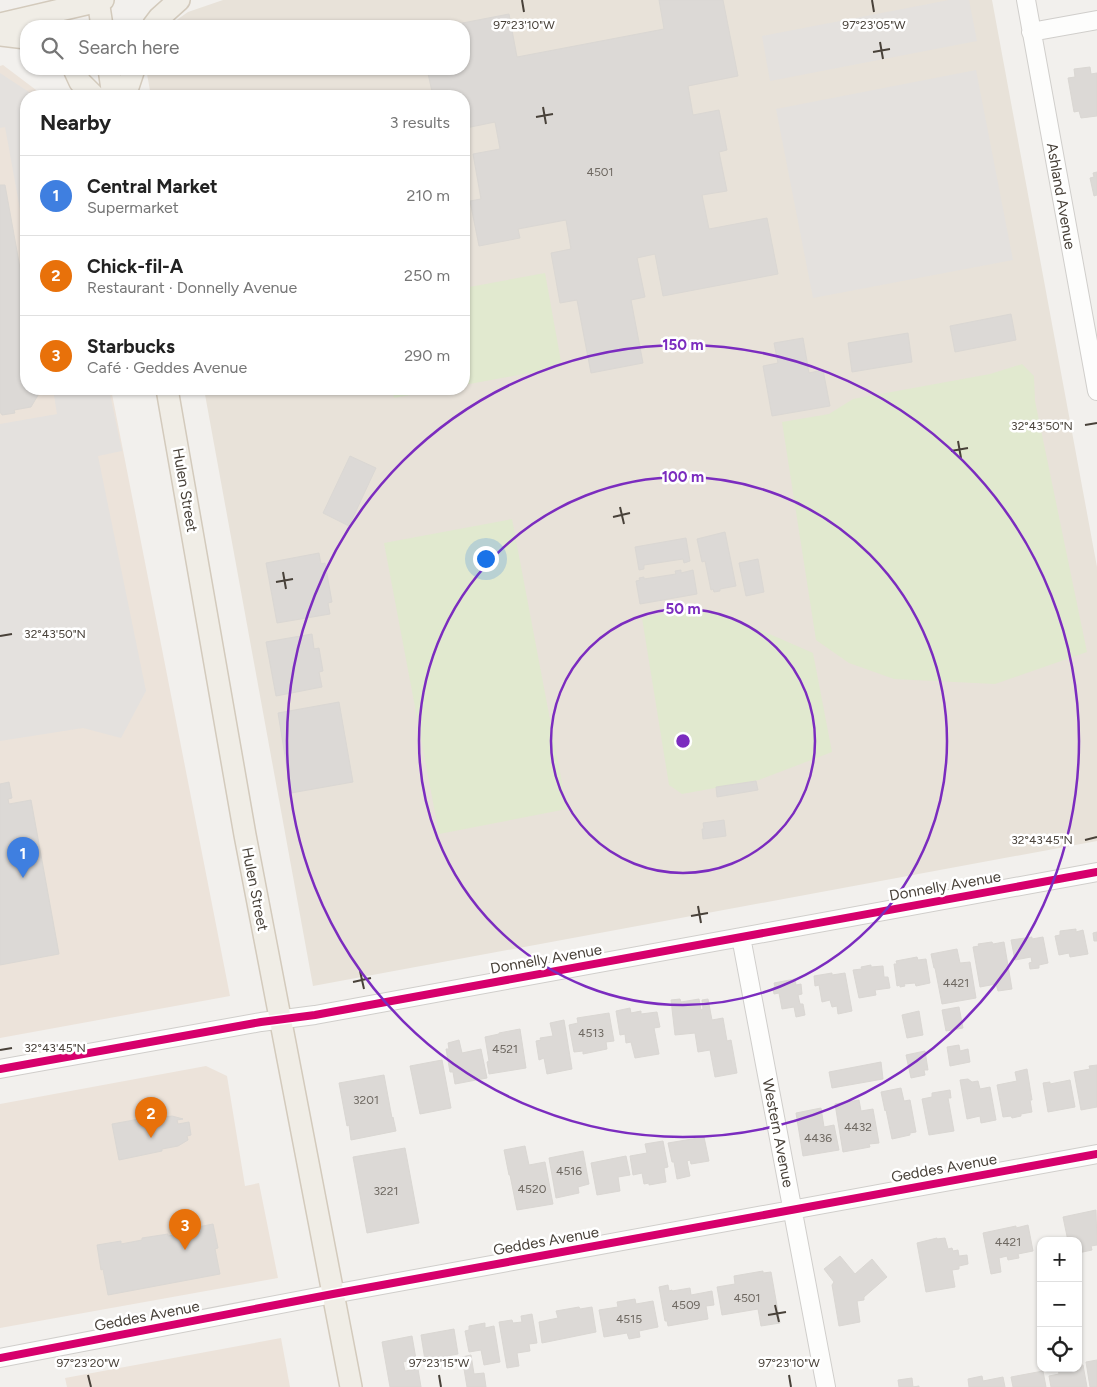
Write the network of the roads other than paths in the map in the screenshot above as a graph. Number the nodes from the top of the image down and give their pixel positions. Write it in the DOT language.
graph roads {
  1 [pos="100,0"];
  2 [pos="179,0"];
  3 [pos="1026,0"];
  4 [pos="102,20"];
  5 [pos="158,20"];
  6 [pos="1097,20"];
  7 [pos="0,24"];
  8 [pos="1031,32"];
  9 [pos="0,35"];
  10 [pos="20,37"];
  11 [pos="77,75"];
  12 [pos="110,75"];
  13 [pos="132,75"];
  14 [pos="88,90"];
  15 [pos="113,90"];
  16 [pos="127,90"];
  17 [pos="1089,306"];
  18 [pos="1097,391"];
  19 [pos="168,395"];
  20 [pos="1097,872"];
  21 [pos="741,937"];
  22 [pos="280,1018"];
  23 [pos="0,1069"];
  24 [pos="1097,1154"];
  25 [pos="793,1209"];
  26 [pos="333,1294"];
  27 [pos="0,1358"];
  28 [pos="351,1387"];
  29 [pos="826,1387"];
  1 -- 4 [label="main road"];
  1 -- 7 [label="main road"];
  2 -- 5 [label="main road"];
  3 -- 8 [label="street, Ashland Avenue"];
  6 -- 8 [label="street"];
  8 -- 17 [label="street, Ashland Avenue"];
  9 -- 10 [label="main road"];
  11 -- 14 [label="main road"];
  12 -- 15 [label="main road"];
  13 -- 16 [label="main road"];
  17 -- 18 [label="street, Ashland Avenue"];
  19 -- 22 [label="main road, Hulen Street"];
  20 -- 21 [label="street, Donnelly Avenue"];
  21 -- 22 [label="street, Donnelly Avenue"];
  21 -- 25 [label="street, Western Avenue"];
  22 -- 23 [label="street, Donnelly Avenue"];
  22 -- 26 [label="main road, Hulen Street"];
  24 -- 25 [label="street, Geddes Avenue"];
  25 -- 26 [label="street, Geddes Avenue"];
  25 -- 29 [label="street, Western Avenue"];
  26 -- 27 [label="street, Geddes Avenue"];
  26 -- 28 [label="main road, Hulen Street"];
}
